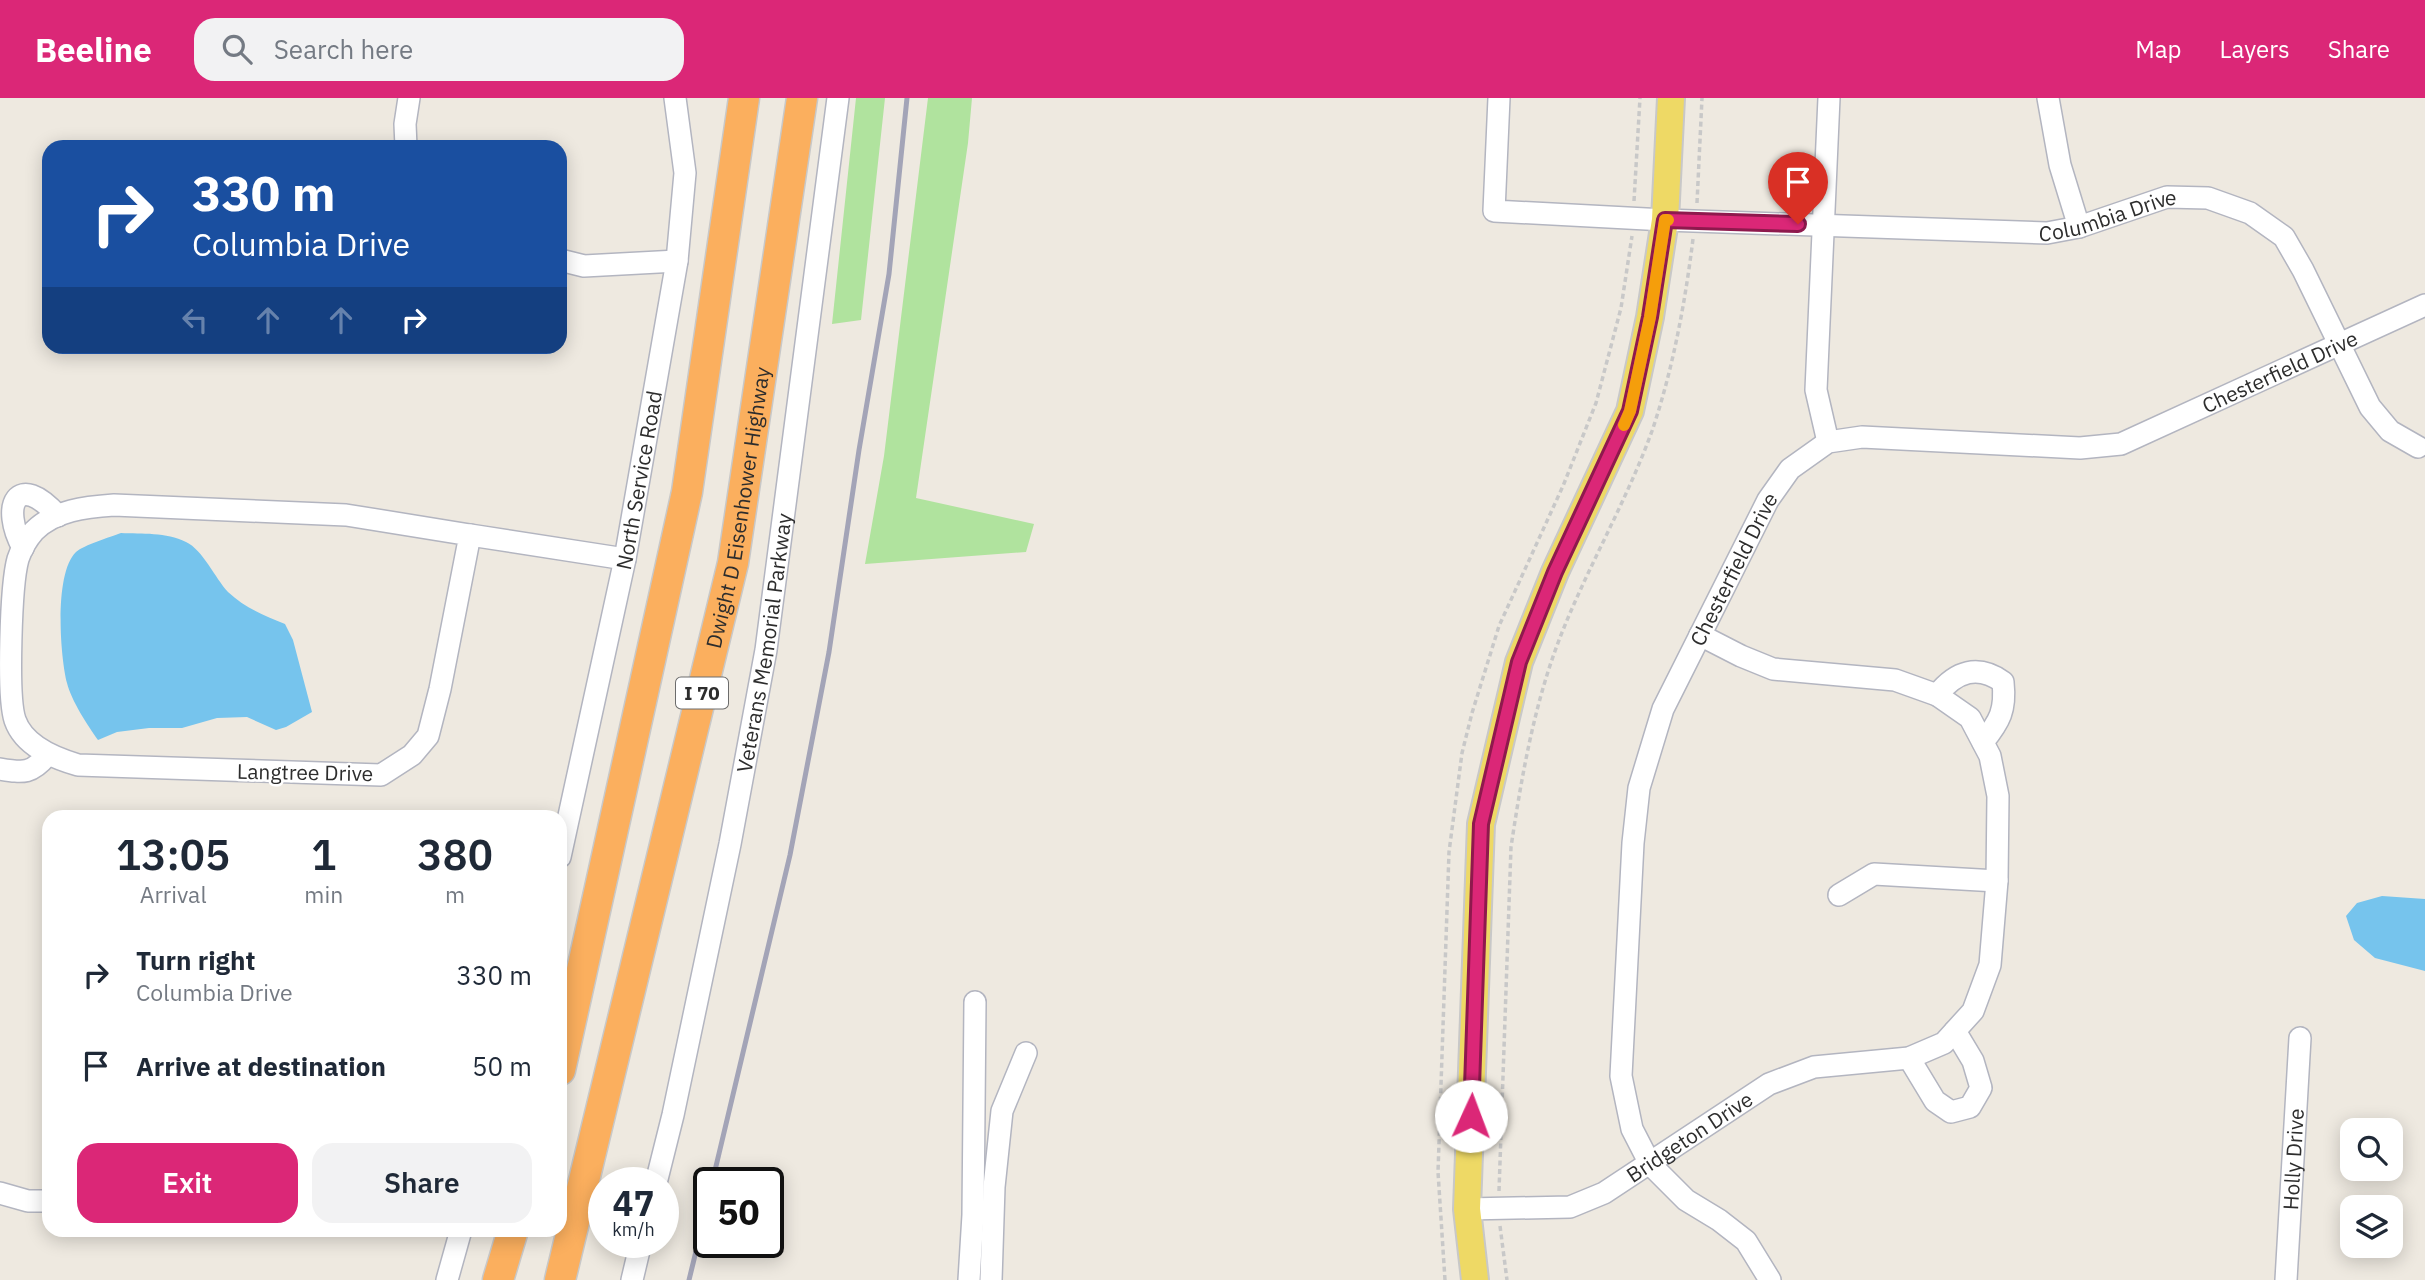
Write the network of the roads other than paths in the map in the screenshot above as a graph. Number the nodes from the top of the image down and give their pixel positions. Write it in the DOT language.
graph roads {
  1 [pos="409,98"];
  2 [pos="675,98"];
  3 [pos="744,98"];
  4 [pos="802,98"];
  5 [pos="838,98"];
  6 [pos="1499,98"];
  7 [pos="1671,98"];
  8 [pos="1829,98"];
  9 [pos="2048,98"];
  10 [pos="406,140"];
  11 [pos="1665,220"];
  12 [pos="1824,225"];
  13 [pos="2079,227"];
  14 [pos="677,261"];
  15 [pos="567,262"];
  16 [pos="2425,305"];
  17 [pos="2339,344"];
  18 [pos="1828,442"];
  19 [pos="2418,447"];
  20 [pos="58,516"];
  21 [pos="470,535"];
  22 [pos="23,548"];
  23 [pos="625,559"];
  24 [pos="1700,635"];
  25 [pos="1937,695"];
  26 [pos="8,727"];
  27 [pos="1983,742"];
  28 [pos="48,754"];
  29 [pos="0,769"];
  30 [pos="567,825"];
  31 [pos="1997,881"];
  32 [pos="1839,895"];
  33 [pos="975,1002"];
  34 [pos="1955,1031"];
  35 [pos="567,1038"];
  36 [pos="2300,1038"];
  37 [pos="1026,1054"];
  38 [pos="1909,1058"];
  39 [pos="1650,1164"];
  40 [pos="660,1167"];
  41 [pos="0,1193"];
  42 [pos="42,1201"];
  43 [pos="1467,1209"];
  44 [pos="459,1237"];
  45 [pos="511,1237"];
  46 [pos="637,1258"];
  47 [pos="447,1280"];
  48 [pos="498,1280"];
  49 [pos="560,1280"];
  50 [pos="632,1280"];
  51 [pos="969,1280"];
  52 [pos="991,1280"];
  53 [pos="1475,1280"];
  54 [pos="1770,1280"];
  55 [pos="2286,1280"];
  1 -- 10 [label="street"];
  2 -- 14 [label="street, North Service Road"];
  3 -- 35 [label="highway, I 70"];
  4 -- 49 [label="highway, Dwight D Eisenhower Highway / I 70"];
  5 -- 40 [label="street, Veterans Memorial Parkway"];
  6 -- 11 [label="street, Columbia Drive"];
  7 -- 11 [label="main road"];
  8 -- 12 [label="street"];
  9 -- 13 [label="street"];
  11 -- 12 [label="street, Columbia Drive"];
  11 -- 43 [label="main road"];
  12 -- 13 [label="street, Columbia Drive"];
  12 -- 18 [label="street"];
  13 -- 17 [label="street, Columbia Drive"];
  14 -- 15 [label="street"];
  14 -- 23 [label="street, North Service Road"];
  16 -- 17 [label="street, Chesterfield Drive"];
  17 -- 18 [label="street, Chesterfield Drive"];
  17 -- 19 [label="street, Columbia Drive"];
  18 -- 24 [label="street, Chesterfield Drive"];
  20 -- 21 [label="street, Langtree Drive"];
  20 -- 22 [label="street, Langtree Drive"];
  20 -- 22 [label="street"];
  21 -- 23 [label="street, Langtree Drive"];
  21 -- 28 [label="street, Langtree Drive"];
  22 -- 26 [label="street, Langtree Drive"];
  23 -- 30 [label="street, North Service Road"];
  24 -- 25 [label="street, Bridgeton Drive"];
  24 -- 39 [label="street, Chesterfield Drive"];
  25 -- 27 [label="street, Bridgeton Drive"];
  25 -- 27 [label="street"];
  26 -- 28 [label="street, Langtree Drive"];
  27 -- 31 [label="street, Bridgeton Drive"];
  28 -- 29 [label="street"];
  31 -- 32 [label="street"];
  31 -- 34 [label="street, Bridgeton Drive"];
  33 -- 51 [label="street"];
  34 -- 38 [label="street, Bridgeton Drive"];
  34 -- 38 [label="street"];
  36 -- 55 [label="street, Holly Drive"];
  37 -- 52 [label="street"];
  38 -- 39 [label="street, Bridgeton Drive"];
  39 -- 43 [label="street, Bridgeton Drive"];
  39 -- 54 [label="street, Chesterfield Drive"];
  41 -- 42 [label="street"];
  43 -- 53 [label="main road"];
  44 -- 47 [label="street"];
  45 -- 48 [label="highway"];
  46 -- 50 [label="street"];
}
